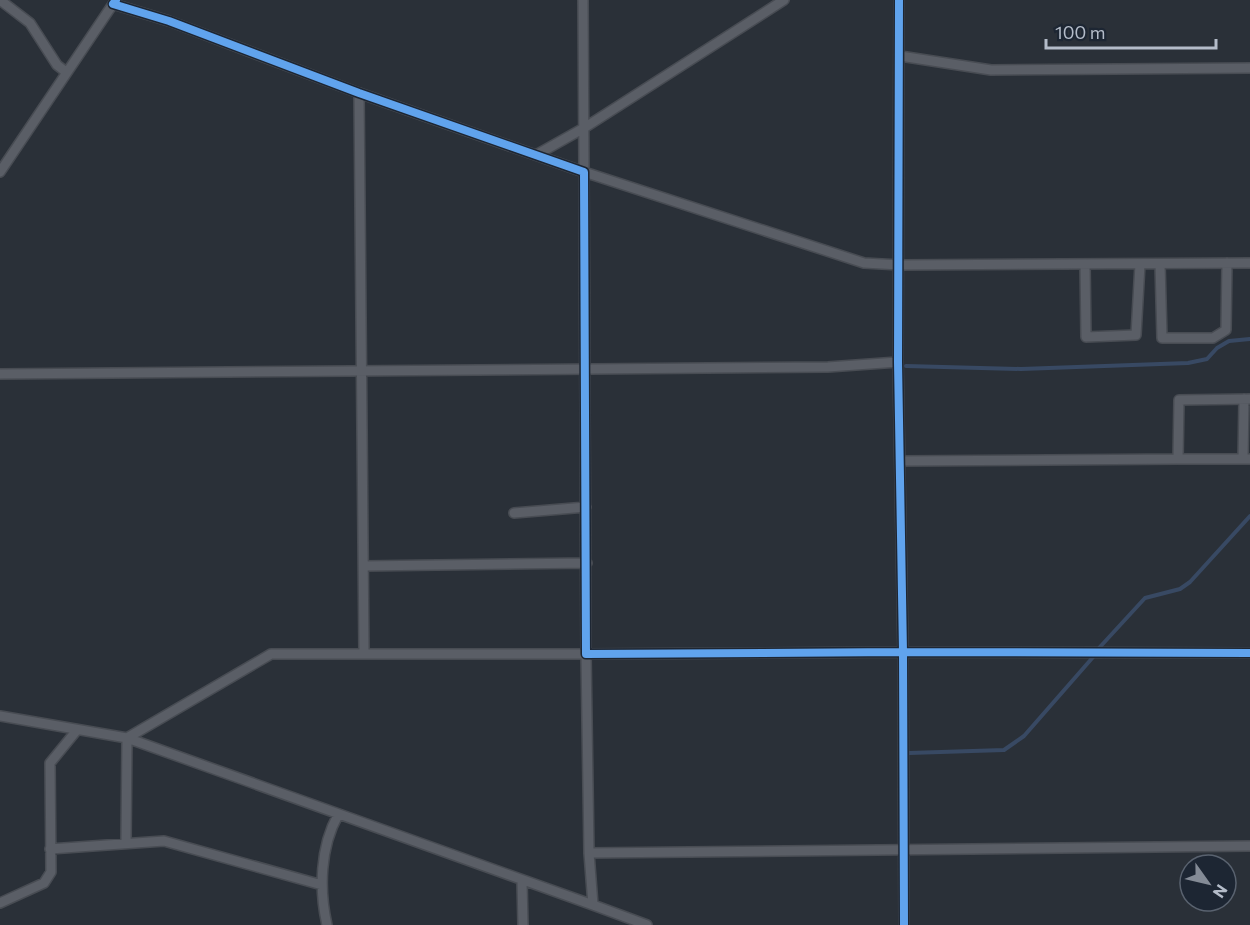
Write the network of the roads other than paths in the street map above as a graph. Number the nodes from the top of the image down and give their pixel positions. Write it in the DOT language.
graph roads {
  1 [pos="0,0"];
  2 [pos="583,0"];
  3 [pos="784,0"];
  4 [pos="899,0"];
  5 [pos="114,2"];
  6 [pos="900,56"];
  7 [pos="1250,68"];
  8 [pos="66,72"];
  9 [pos="359,93"];
  10 [pos="584,128"];
  11 [pos="536,155"];
  12 [pos="0,172"];
  13 [pos="584,172"];
  14 [pos="1227,263"];
  15 [pos="1250,263"];
  16 [pos="1085,264"];
  17 [pos="1140,264"];
  18 [pos="1160,264"];
  19 [pos="900,266"];
  20 [pos="898,362"];
  21 [pos="585,369"];
  22 [pos="361,371"];
  23 [pos="0,374"];
  24 [pos="1247,399"];
  25 [pos="1178,459"];
  26 [pos="1246,459"];
  27 [pos="901,461"];
  28 [pos="586,507"];
  29 [pos="514,513"];
  30 [pos="586,563"];
  31 [pos="364,566"];
  32 [pos="903,652"];
  33 [pos="1250,653"];
  34 [pos="364,654"];
  35 [pos="586,654"];
  36 [pos="0,716"];
  37 [pos="77,730"];
  38 [pos="127,738"];
  39 [pos="338,815"];
  40 [pos="126,843"];
  41 [pos="1250,846"];
  42 [pos="903,848"];
  43 [pos="50,849"];
  44 [pos="589,853"];
  45 [pos="522,882"];
  46 [pos="322,885"];
  47 [pos="0,903"];
  48 [pos="593,905"];
  49 [pos="327,925"];
  50 [pos="523,925"];
  51 [pos="647,925"];
  52 [pos="904,925"];
  1 -- 8 [label="street"];
  2 -- 10 [label="street"];
  3 -- 10 [label="street"];
  4 -- 6 [label="street"];
  5 -- 8 [label="street"];
  5 -- 9 [label="street"];
  6 -- 7 [label="street"];
  6 -- 19 [label="street"];
  8 -- 12 [label="street"];
  9 -- 11 [label="street"];
  9 -- 22 [label="street"];
  10 -- 11 [label="street"];
  10 -- 13 [label="street"];
  11 -- 13 [label="street"];
  13 -- 19 [label="street"];
  13 -- 21 [label="street"];
  14 -- 15 [label="street"];
  14 -- 18 [label="street"];
  14 -- 18 [label="street"];
  16 -- 17 [label="street"];
  16 -- 17 [label="street"];
  16 -- 19 [label="street"];
  17 -- 18 [label="street"];
  19 -- 20 [label="street"];
  20 -- 21 [label="street"];
  20 -- 27 [label="street"];
  21 -- 22 [label="street"];
  21 -- 28 [label="street"];
  22 -- 23 [label="street"];
  22 -- 31 [label="street"];
  24 -- 25 [label="street"];
  24 -- 26 [label="street"];
  25 -- 26 [label="street"];
  25 -- 27 [label="street"];
  27 -- 32 [label="street"];
  28 -- 29 [label="street"];
  28 -- 30 [label="street"];
  30 -- 31 [label="street"];
  30 -- 35 [label="street"];
  31 -- 34 [label="street"];
  32 -- 33 [label="street"];
  32 -- 35 [label="street"];
  32 -- 42 [label="street"];
  34 -- 35 [label="street"];
  34 -- 38 [label="street"];
  35 -- 44 [label="street"];
  36 -- 37 [label="street"];
  37 -- 38 [label="street"];
  37 -- 43 [label="street"];
  38 -- 39 [label="street"];
  38 -- 40 [label="street"];
  39 -- 45 [label="street"];
  39 -- 46 [label="street"];
  40 -- 43 [label="street"];
  40 -- 46 [label="street"];
  41 -- 42 [label="street"];
  42 -- 44 [label="street"];
  42 -- 52 [label="street"];
  43 -- 47 [label="street"];
  44 -- 48 [label="street"];
  45 -- 48 [label="street"];
  45 -- 50 [label="street"];
  46 -- 49 [label="street"];
  48 -- 51 [label="street"];
}
